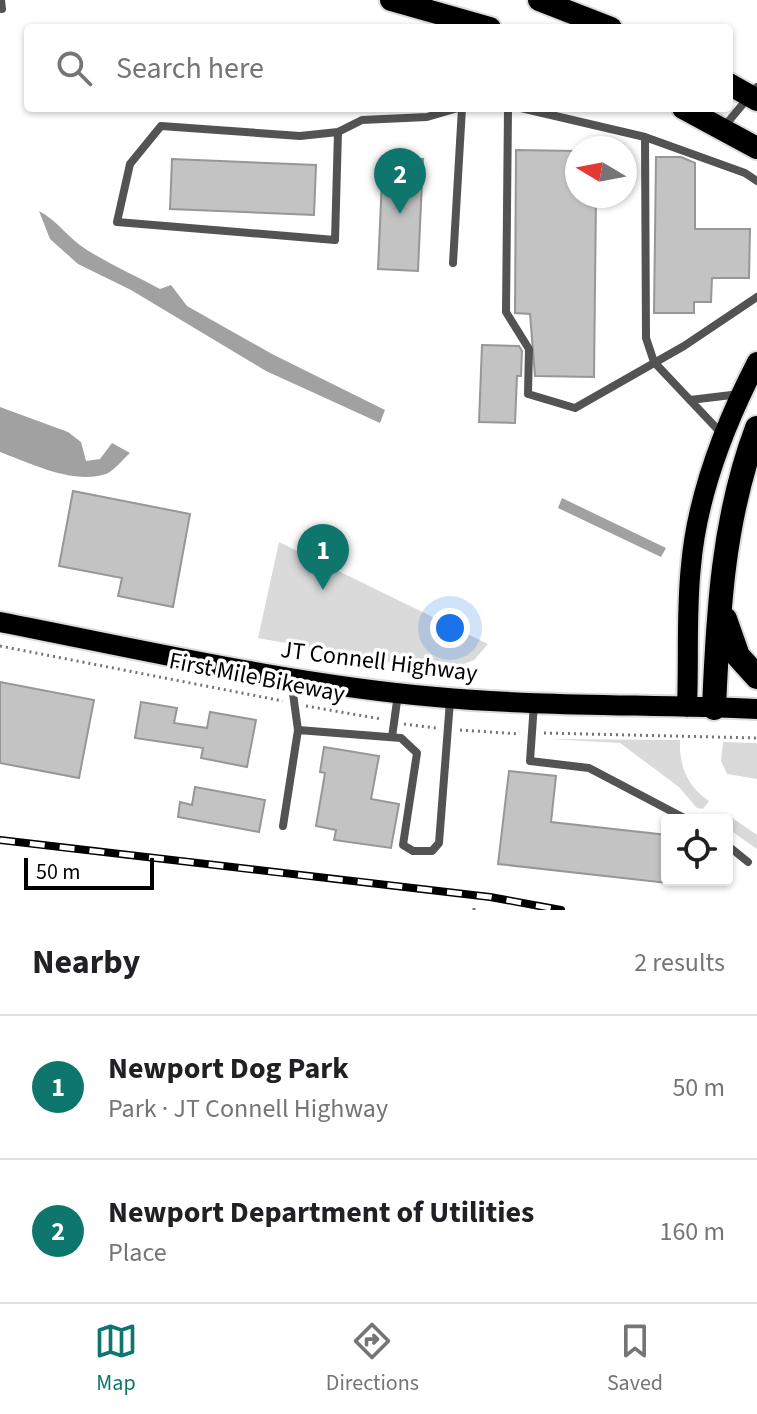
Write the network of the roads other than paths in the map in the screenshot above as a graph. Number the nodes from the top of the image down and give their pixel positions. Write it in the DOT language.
graph roads {
  1 [pos="391,0"];
  2 [pos="539,0"];
  3 [pos="437,20"];
  4 [pos="464,24"];
  5 [pos="601,24"];
  6 [pos="733,86"];
  7 [pos="755,94"];
  8 [pos="445,112"];
  9 [pos="460,112"];
  10 [pos="508,112"];
  11 [pos="538,112"];
  12 [pos="691,112"];
  13 [pos="722,128"];
  14 [pos="338,132"];
  15 [pos="645,137"];
  16 [pos="757,148"];
  17 [pos="757,181"];
  18 [pos="453,263"];
  19 [pos="757,297"];
  20 [pos="654,362"];
  21 [pos="757,362"];
  22 [pos="742,393"];
  23 [pos="690,400"];
  24 [pos="757,428"];
  25 [pos="724,436"];
  26 [pos="721,601"];
  27 [pos="0,622"];
  28 [pos="290,677"];
  29 [pos="757,677"];
  30 [pos="398,693"];
  31 [pos="450,699"];
  32 [pos="535,703"];
  33 [pos="687,707"];
  34 [pos="714,708"];
  35 [pos="757,709"];
  36 [pos="298,730"];
  37 [pos="392,737"];
  38 [pos="677,814"];
  39 [pos="283,826"];
  40 [pos="733,850"];
  41 [pos="748,862"];
  1 -- 3 [label="highway"];
  2 -- 5 [label="highway"];
  3 -- 4 [label="highway"];
  6 -- 7 [label="highway"];
  7 -- 13 [label="lane"];
  8 -- 14 [label="lane"];
  9 -- 18 [label="lane"];
  10 -- 20 [label="lane"];
  11 -- 15 [label="lane"];
  12 -- 13 [label="highway"];
  13 -- 16 [label="highway"];
  14 -- 14 [label="lane"];
  15 -- 17 [label="lane"];
  15 -- 20 [label="lane"];
  19 -- 20 [label="lane"];
  20 -- 23 [label="lane"];
  21 -- 22 [label="main road"];
  22 -- 23 [label="lane"];
  22 -- 25 [label="main road"];
  23 -- 25 [label="lane"];
  24 -- 26 [label="highway"];
  25 -- 33 [label="main road"];
  26 -- 29 [label="highway"];
  26 -- 34 [label="highway"];
  27 -- 28 [label="main road, JT Connell Highway"];
  28 -- 30 [label="main road, JT Connell Highway"];
  28 -- 36 [label="lane"];
  30 -- 31 [label="main road, JT Connell Highway"];
  30 -- 37 [label="lane"];
  31 -- 32 [label="main road, JT Connell Highway"];
  31 -- 37 [label="lane"];
  32 -- 33 [label="main road, JT Connell Highway"];
  32 -- 38 [label="lane"];
  33 -- 34 [label="main road, JT Connell Highway"];
  34 -- 35 [label="main road, JT Connell Highway"];
  36 -- 37 [label="lane"];
  36 -- 39 [label="lane"];
  40 -- 41 [label="lane"];
}
